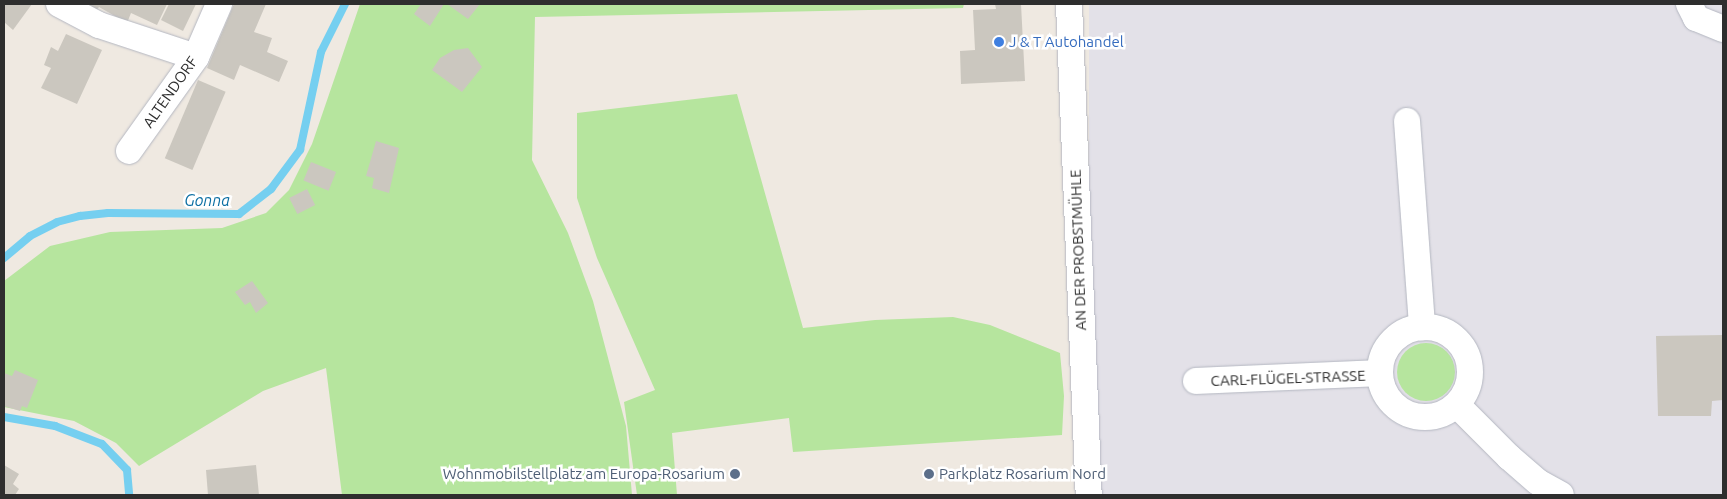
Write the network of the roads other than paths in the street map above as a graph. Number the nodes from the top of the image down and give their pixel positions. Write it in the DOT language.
graph roads {
  1 [pos="59,4"];
  2 [pos="219,4"];
  3 [pos="1069,4"];
  4 [pos="1689,4"];
  5 [pos="1723,28"];
  6 [pos="196,57"];
  7 [pos="1407,121"];
  8 [pos="129,151"];
  9 [pos="1422,327"];
  10 [pos="1380,374"];
  11 [pos="1196,382"];
  12 [pos="1457,405"];
  13 [pos="1089,495"];
  14 [pos="1561,495"];
  1 -- 6 [label="street"];
  2 -- 6 [label="street, ALTENDORF"];
  3 -- 13 [label="street, AN DER PROBSTMÜHLE"];
  4 -- 5 [label="street"];
  6 -- 8 [label="street, ALTENDORF"];
  7 -- 9 [label="street"];
  9 -- 10 [label="street"];
  9 -- 12 [label="street"];
  10 -- 11 [label="street, CARL-FLÜGEL-STRASSE"];
  10 -- 12 [label="street"];
  12 -- 14 [label="street"];
}
